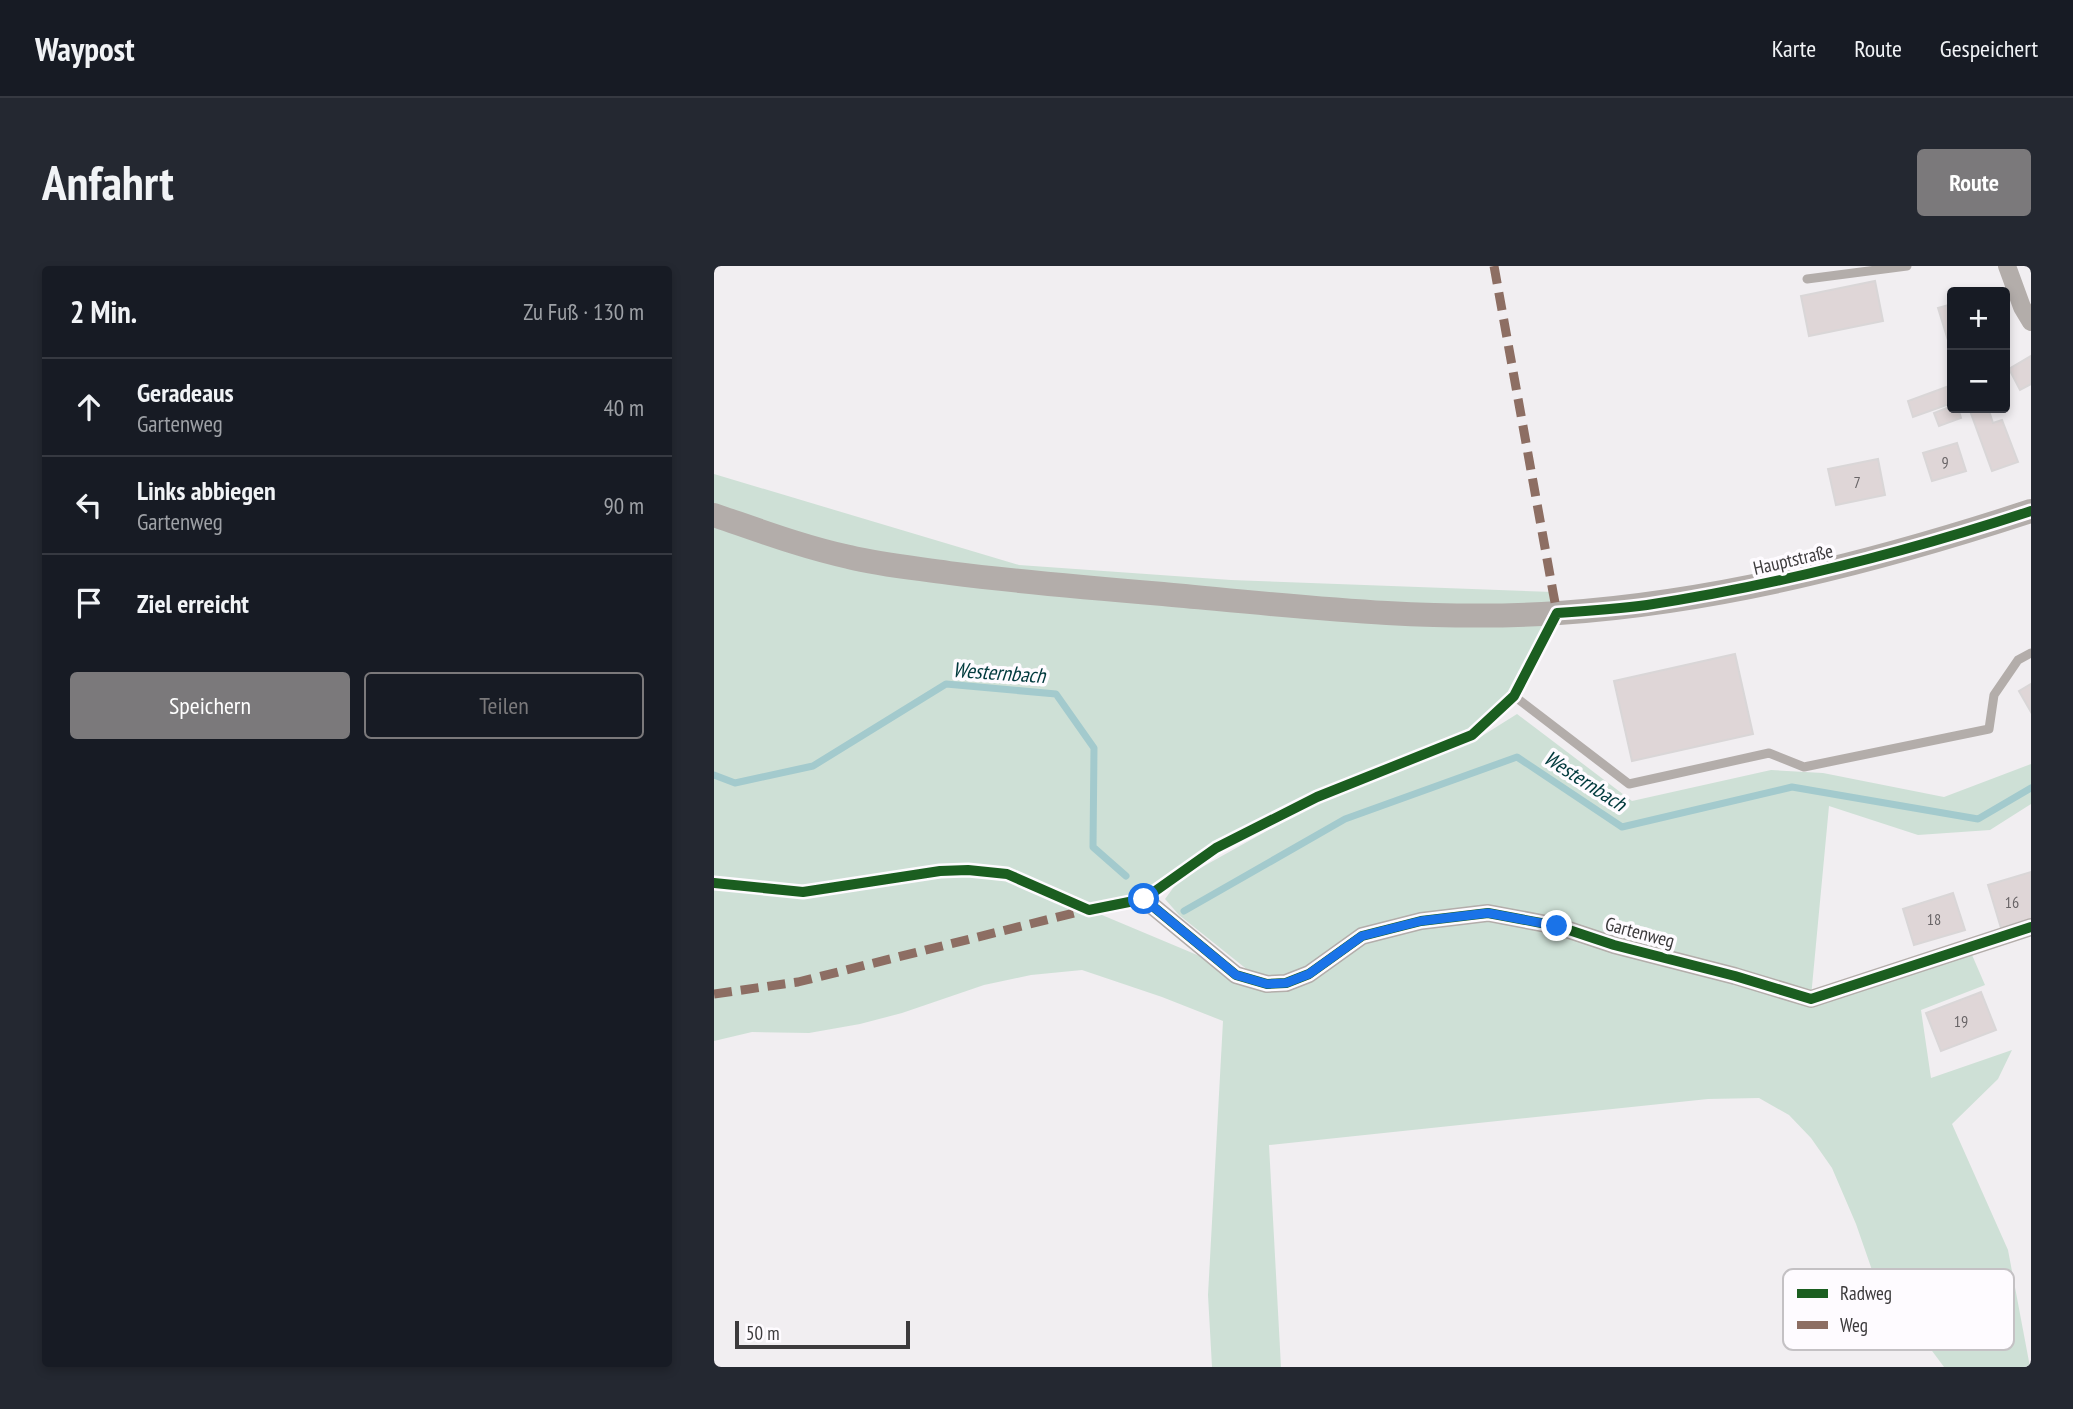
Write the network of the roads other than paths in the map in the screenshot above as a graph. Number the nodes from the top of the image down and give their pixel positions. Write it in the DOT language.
graph roads {
  1 [pos="1908,266"];
  2 [pos="2007,266"];
  3 [pos="1807,279"];
  4 [pos="2031,322"];
  5 [pos="2031,511"];
  6 [pos="714,515"];
  7 [pos="2031,653"];
  8 [pos="1514,696"];
  9 [pos="1144,899"];
  10 [pos="2031,927"];
  1 -- 3 [label="lane"];
  2 -- 4 [label="street"];
  5 -- 6 [label="street, Hauptstraße"];
  7 -- 8 [label="lane"];
  9 -- 10 [label="street, Gartenweg"];
}
